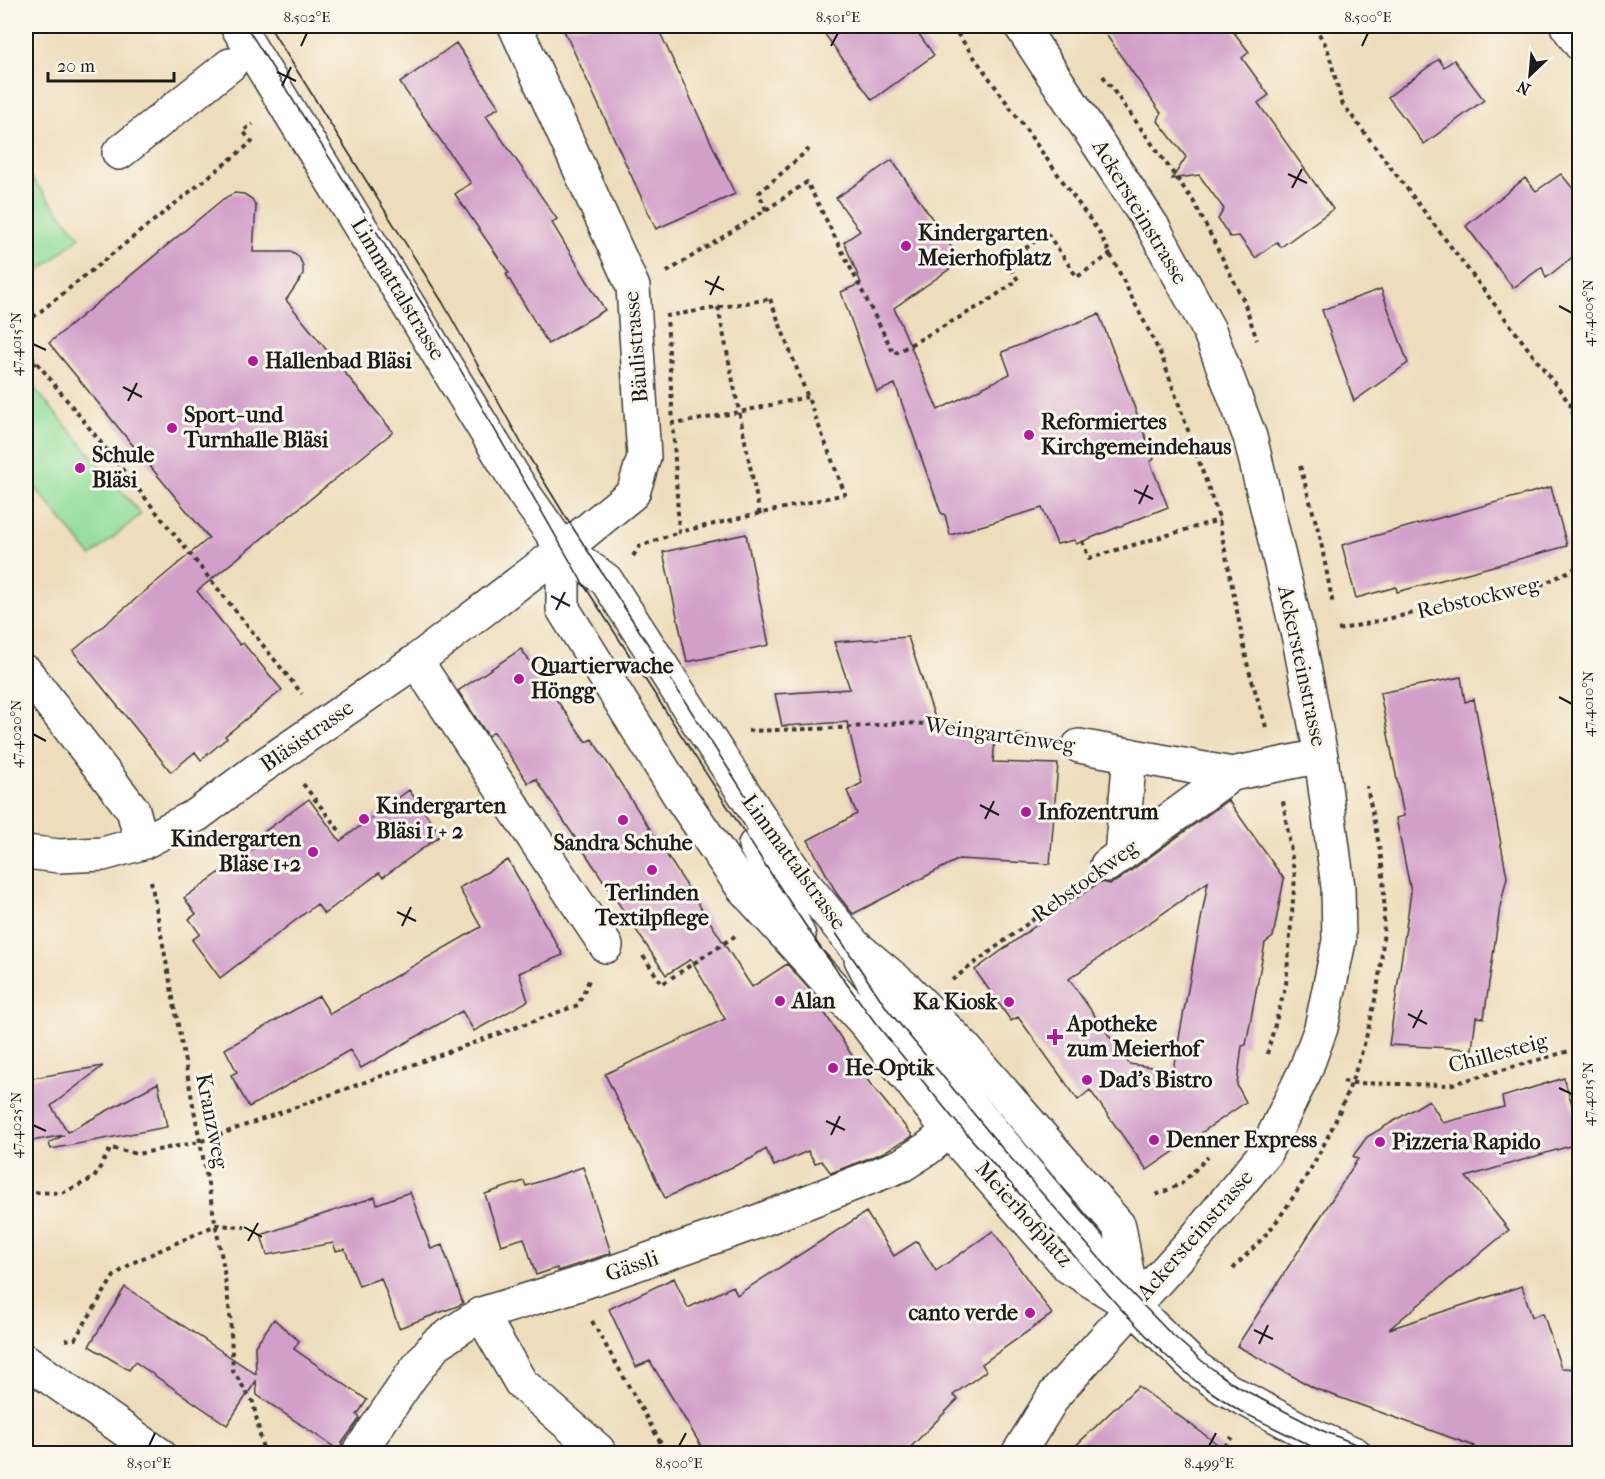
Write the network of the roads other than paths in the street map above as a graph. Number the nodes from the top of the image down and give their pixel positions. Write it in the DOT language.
graph roads {
  1 [pos="237,26"];
  2 [pos="515,26"];
  3 [pos="1021,26"];
  4 [pos="1567,26"];
  5 [pos="1580,44"];
  6 [pos="230,65"];
  7 [pos="119,153"];
  8 [pos="562,549"];
  9 [pos="416,661"];
  10 [pos="26,672"];
  11 [pos="1079,746"];
  12 [pos="1130,755"];
  13 [pos="1321,756"];
  14 [pos="1232,774"];
  15 [pos="142,843"];
  16 [pos="26,852"];
  17 [pos="854,945"];
  18 [pos="606,946"];
  19 [pos="812,966"];
  20 [pos="949,1131"];
  21 [pos="1133,1307"];
  22 [pos="481,1314"];
  23 [pos="26,1361"];
  24 [pos="598,1450"];
  25 [pos="159,1454"];
  26 [pos="358,1454"];
  27 [pos="1018,1454"];
  28 [pos="1355,1454"];
  1 -- 8 [label="street, Limmattalstrasse"];
  2 -- 8 [label="street, Bäulistrasse"];
  3 -- 13 [label="street, Ackersteinstrasse"];
  4 -- 5 [label="street"];
  6 -- 7 [label="street"];
  8 -- 9 [label="street, Bläsistrasse"];
  8 -- 17 [label="street, Limmattalstrasse"];
  8 -- 19 [label="street"];
  9 -- 15 [label="street, Bläsistrasse"];
  9 -- 18 [label="street"];
  10 -- 15 [label="street"];
  11 -- 12 [label="street, Weingartenweg"];
  12 -- 14 [label="street, Weingartenweg"];
  12 -- 14 [label="street, Rebstockweg"];
  13 -- 14 [label="street, Rebstockweg"];
  13 -- 21 [label="street, Ackersteinstrasse"];
  15 -- 16 [label="street, Bläsistrasse"];
  17 -- 19 [label="street, Limmattalstrasse"];
  17 -- 21 [label="street"];
  19 -- 20 [label="street, Meierhofplatz"];
  20 -- 21 [label="street, Meierhofplatz"];
  20 -- 22 [label="street, Gässli"];
  21 -- 27 [label="street, Ackersteinstrasse"];
  21 -- 28 [label="street"];
  22 -- 24 [label="street"];
  22 -- 26 [label="street, Gässli"];
  23 -- 25 [label="street"];
}
